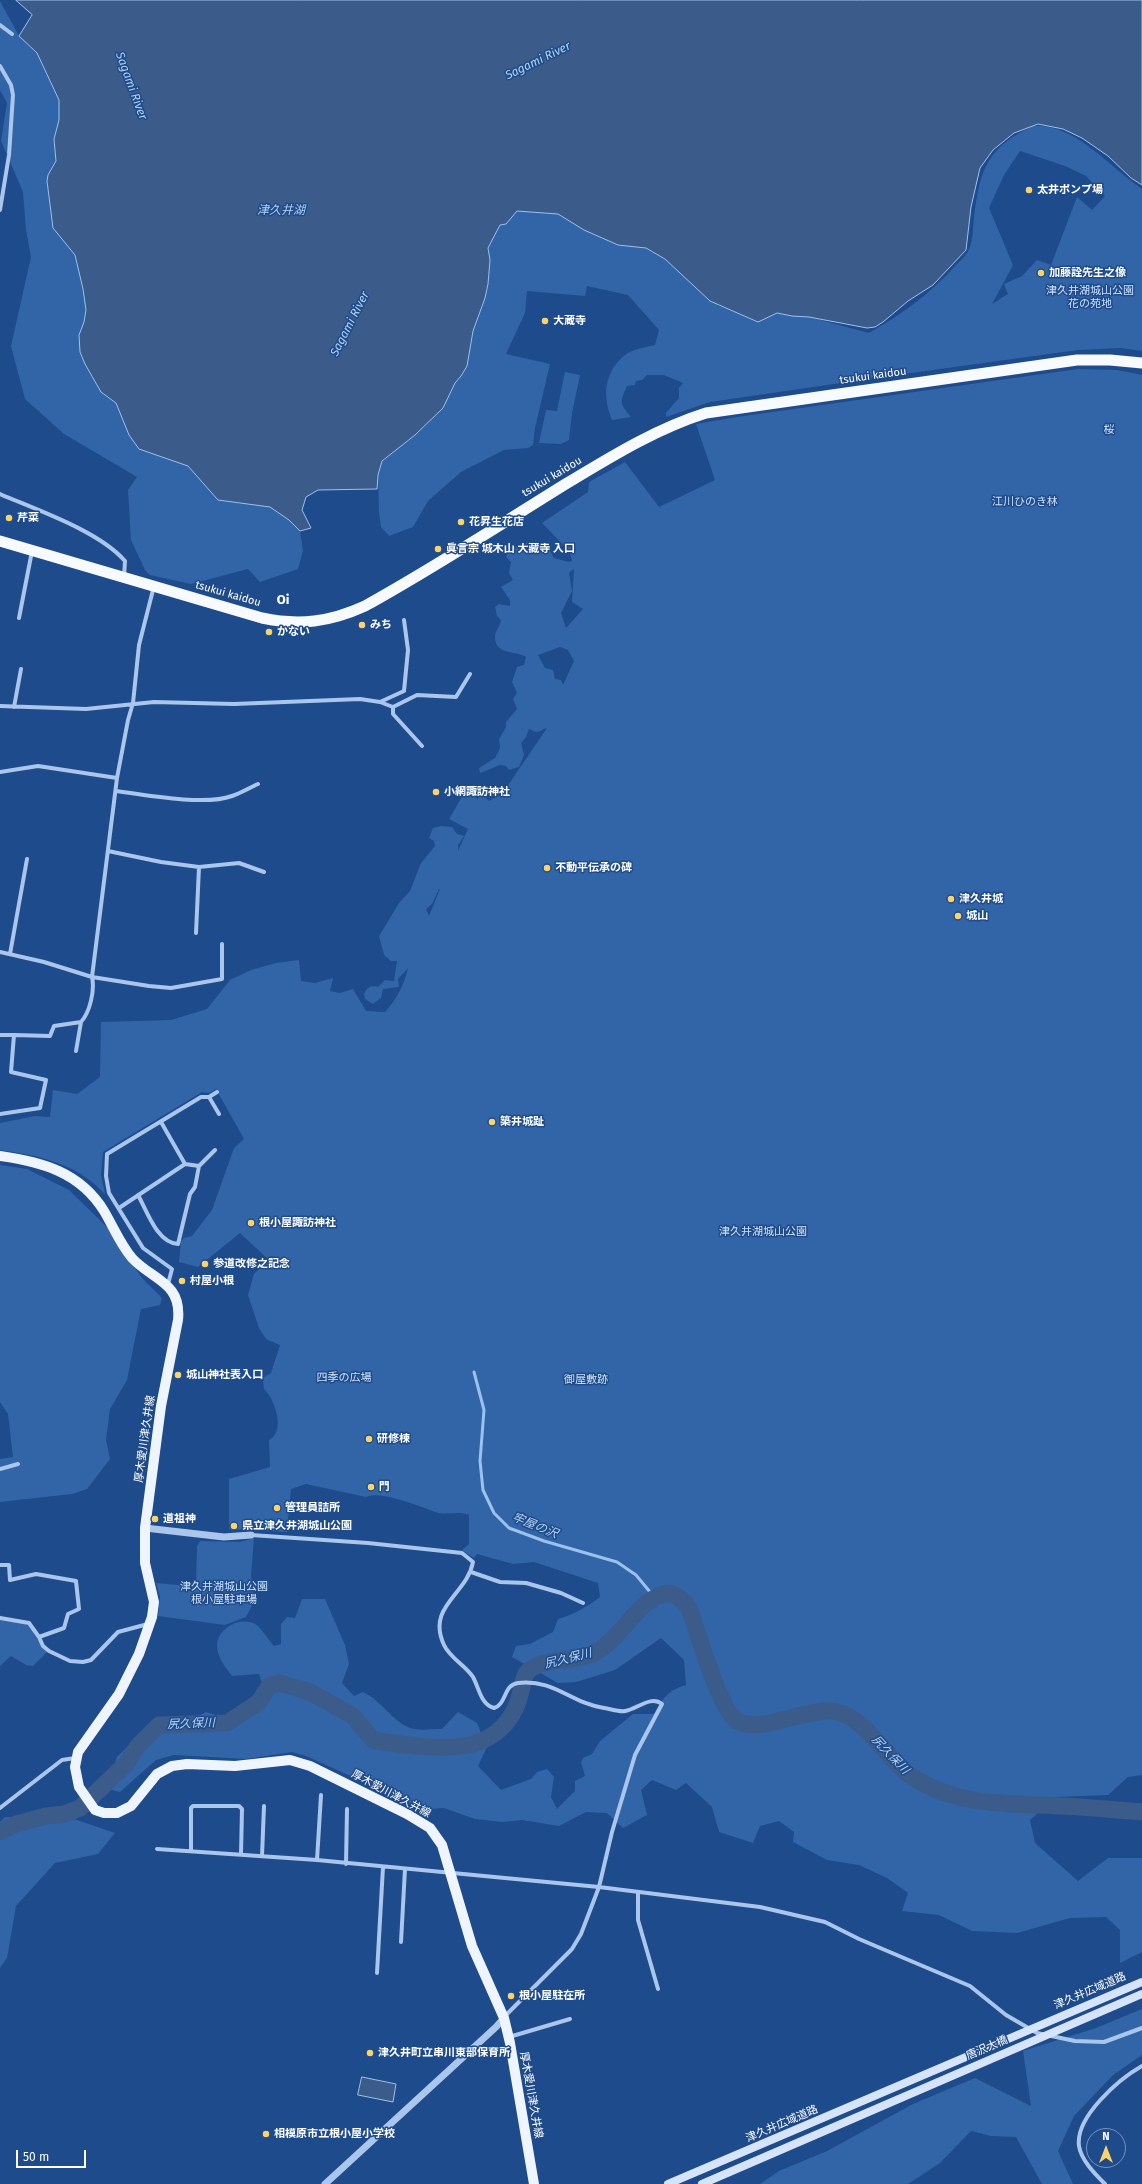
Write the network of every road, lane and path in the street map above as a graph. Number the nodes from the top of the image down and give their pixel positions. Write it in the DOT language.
graph roads {
  1 [pos="0,25"];
  2 [pos="12,34"];
  3 [pos="0,66"];
  4 [pos="0,210"];
  5 [pos="1142,363"];
  6 [pos="0,494"];
  7 [pos="0,541"];
  8 [pos="32,550"];
  9 [pos="124,577"];
  10 [pos="154,586"];
  11 [pos="19,618"];
  12 [pos="404,620"];
  13 [pos="21,668"];
  14 [pos="470,674"];
  15 [pos="380,702"];
  16 [pos="133,704"];
  17 [pos="0,706"];
  18 [pos="14,707"];
  19 [pos="392,707"];
  20 [pos="422,746"];
  21 [pos="0,772"];
  22 [pos="117,778"];
  23 [pos="258,784"];
  24 [pos="116,791"];
  25 [pos="108,851"];
  26 [pos="27,859"];
  27 [pos="199,867"];
  28 [pos="264,872"];
  29 [pos="196,933"];
  30 [pos="222,944"];
  31 [pos="0,952"];
  32 [pos="10,954"];
  33 [pos="92,977"];
  34 [pos="81,1022"];
  35 [pos="0,1035"];
  36 [pos="14,1035"];
  37 [pos="76,1051"];
  38 [pos="217,1092"];
  39 [pos="209,1097"];
  40 [pos="0,1114"];
  41 [pos="219,1114"];
  42 [pos="161,1122"];
  43 [pos="215,1150"];
  44 [pos="0,1156"];
  45 [pos="185,1164"];
  46 [pos="199,1166"];
  47 [pos="138,1195"];
  48 [pos="119,1208"];
  49 [pos="168,1284"];
  50 [pos="18,1464"];
  51 [pos="0,1469"];
  52 [pos="144,1528"];
  53 [pos="246,1534"];
  54 [pos="0,1565"];
  55 [pos="471,1572"];
  56 [pos="583,1603"];
  57 [pos="0,1618"];
  58 [pos="150,1624"];
  59 [pos="40,1637"];
  60 [pos="76,1758"];
  61 [pos="321,1795"];
  62 [pos="264,1806"];
  63 [pos="0,1808"];
  64 [pos="347,1809"];
  65 [pos="157,1849"];
  66 [pos="191,1851"];
  67 [pos="241,1854"];
  68 [pos="262,1856"];
  69 [pos="317,1860"];
  70 [pos="346,1864"];
  71 [pos="383,1867"];
  72 [pos="405,1869"];
  73 [pos="451,1874"];
  74 [pos="598,1887"];
  75 [pos="638,1892"];
  76 [pos="401,1942"];
  77 [pos="377,1973"];
  78 [pos="1142,1982"];
  79 [pos="658,1989"];
  80 [pos="1142,1994"];
  81 [pos="504,2018"];
  82 [pos="570,2019"];
  83 [pos="1047,2022"];
  84 [pos="1075,2022"];
  85 [pos="1142,2028"];
  86 [pos="509,2037"];
  87 [pos="1142,2066"];
  88 [pos="903,2084"];
  89 [pos="908,2094"];
  90 [pos="325,2184"];
  91 [pos="534,2184"];
  92 [pos="668,2184"];
  93 [pos="702,2184"];
  94 [pos="1105,2184"];
  1 -- 2 [label="street"];
  3 -- 4 [label="street"];
  5 -- 10 [label="highway, tsukui kaidou"];
  6 -- 9 [label="street"];
  7 -- 8 [label="highway, tsukui kaidou"];
  8 -- 9 [label="highway, tsukui kaidou"];
  8 -- 11 [label="street"];
  9 -- 10 [label="highway, tsukui kaidou"];
  10 -- 16 [label="street"];
  12 -- 15 [label="street"];
  13 -- 18 [label="street"];
  14 -- 19 [label="street"];
  15 -- 16 [label="street"];
  15 -- 19 [label="street"];
  16 -- 18 [label="street"];
  16 -- 22 [label="street"];
  17 -- 18 [label="street"];
  19 -- 20 [label="street"];
  21 -- 22 [label="street"];
  22 -- 24 [label="street"];
  23 -- 24 [label="street"];
  24 -- 25 [label="street"];
  25 -- 27 [label="street"];
  25 -- 33 [label="street"];
  26 -- 32 [label="street"];
  27 -- 28 [label="street"];
  27 -- 29 [label="street"];
  30 -- 33 [label="street"];
  31 -- 32 [label="street"];
  32 -- 33 [label="street"];
  33 -- 34 [label="street"];
  34 -- 36 [label="street"];
  34 -- 37 [label="street"];
  35 -- 36 [label="street"];
  36 -- 40 [label="street"];
  38 -- 39 [label="street"];
  39 -- 41 [label="street"];
  39 -- 42 [label="street"];
  42 -- 45 [label="street"];
  42 -- 48 [label="street"];
  43 -- 46 [label="street"];
  44 -- 49 [label="main road, 厚木愛川津久井線"];
  45 -- 46 [label="street"];
  45 -- 47 [label="street"];
  46 -- 47 [label="street"];
  47 -- 48 [label="street"];
  48 -- 49 [label="street"];
  49 -- 52 [label="main road, 厚木愛川津久井線"];
  50 -- 51 [label="street"];
  52 -- 53 [label="street"];
  52 -- 58 [label="main road, 厚木愛川津久井線"];
  53 -- 55 [label="street"];
  54 -- 59 [label="street"];
  55 -- 56 [label="street"];
  55 -- 74 [label="street"];
  57 -- 59 [label="street"];
  58 -- 59 [label="street"];
  58 -- 60 [label="main road, 厚木愛川津久井線"];
  60 -- 63 [label="street"];
  60 -- 73 [label="main road, 厚木愛川津久井線"];
  61 -- 69 [label="street"];
  62 -- 68 [label="street"];
  64 -- 70 [label="street"];
  65 -- 66 [label="street"];
  66 -- 67 [label="street"];
  66 -- 67 [label="street"];
  67 -- 68 [label="street"];
  68 -- 69 [label="street"];
  69 -- 70 [label="street"];
  70 -- 71 [label="street"];
  71 -- 72 [label="street"];
  71 -- 77 [label="street"];
  72 -- 73 [label="street"];
  72 -- 76 [label="street"];
  73 -- 74 [label="street"];
  73 -- 81 [label="main road, 厚木愛川津久井線"];
  74 -- 75 [label="street"];
  74 -- 81 [label="street"];
  75 -- 79 [label="street"];
  75 -- 85 [label="street"];
  78 -- 83 [label="main road, 津久井広域道路"];
  80 -- 84 [label="main road, 津久井広域道路"];
  81 -- 86 [label="main road, 厚木愛川津久井線"];
  81 -- 90 [label="street"];
  82 -- 86 [label="street"];
  83 -- 88 [label="main road, 唐沢大橋"];
  84 -- 89 [label="main road, 唐沢大橋"];
  86 -- 91 [label="main road, 厚木愛川津久井線"];
  87 -- 94 [label="street"];
  88 -- 92 [label="main road, 津久井広域道路"];
  89 -- 93 [label="main road, 津久井広域道路"];
}
